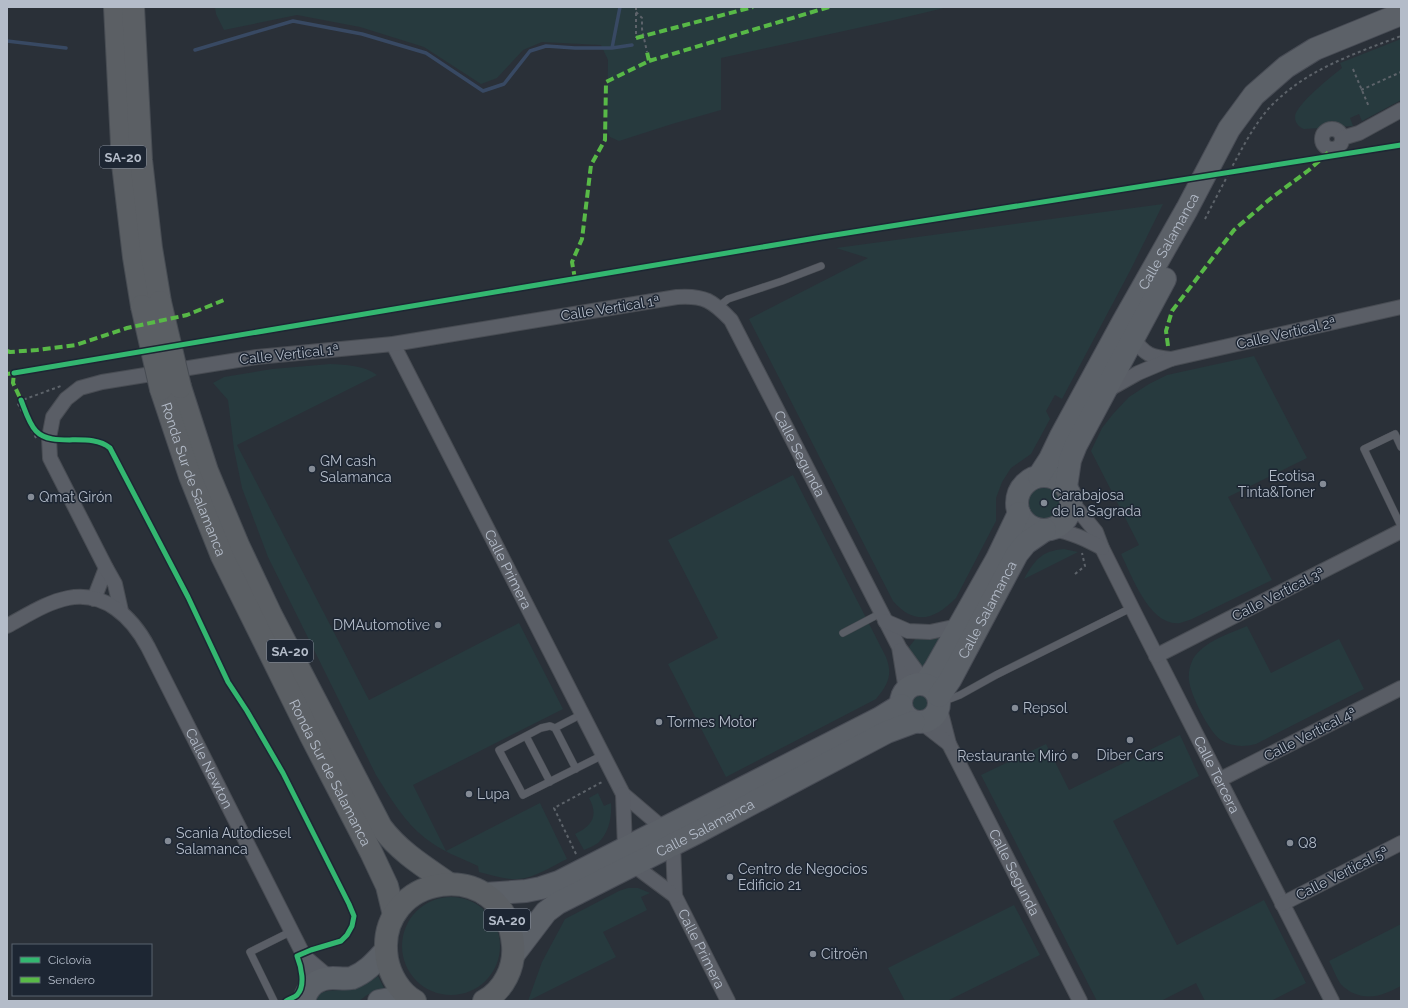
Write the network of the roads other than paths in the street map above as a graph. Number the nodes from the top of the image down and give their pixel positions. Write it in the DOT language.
graph roads {
  1 [pos="115,7"];
  2 [pos="133,7"];
  3 [pos="1401,14"];
  4 [pos="1401,30"];
  5 [pos="1401,110"];
  6 [pos="1342,138"];
  7 [pos="1234,144"];
  8 [pos="1197,214"];
  9 [pos="821,266"];
  10 [pos="701,297"];
  11 [pos="151,304"];
  12 [pos="718,307"];
  13 [pos="1401,307"];
  14 [pos="1133,338"];
  15 [pos="393,344"];
  16 [pos="1172,359"];
  17 [pos="171,388"];
  18 [pos="1104,392"];
  19 [pos="1401,447"];
  20 [pos="1039,476"];
  21 [pos="1068,494"];
  22 [pos="1019,513"];
  23 [pos="1401,526"];
  24 [pos="1049,530"];
  25 [pos="1401,531"];
  26 [pos="1102,548"];
  27 [pos="106,568"];
  28 [pos="94,599"];
  29 [pos="1131,608"];
  30 [pos="121,611"];
  31 [pos="883,617"];
  32 [pos="7,626"];
  33 [pos="958,626"];
  34 [pos="843,633"];
  35 [pos="899,647"];
  36 [pos="1156,656"];
  37 [pos="1401,688"];
  38 [pos="925,698"];
  39 [pos="582,714"];
  40 [pos="918,722"];
  41 [pos="555,728"];
  42 [pos="526,736"];
  43 [pos="949,744"];
  44 [pos="603,755"];
  45 [pos="576,769"];
  46 [pos="1219,780"];
  47 [pos="550,782"];
  48 [pos="624,794"];
  49 [pos="668,837"];
  50 [pos="1401,843"];
  51 [pos="628,856"];
  52 [pos="448,883"];
  53 [pos="485,894"];
  54 [pos="675,896"];
  55 [pos="1282,904"];
  56 [pos="394,915"];
  57 [pos="292,931"];
  58 [pos="386,950"];
  59 [pos="514,954"];
  60 [pos="304,956"];
  61 [pos="330,978"];
  62 [pos="306,995"];
  63 [pos="413,1000"];
  64 [pos="489,1000"];
  65 [pos="274,1001"];
  66 [pos="379,1001"];
  67 [pos="728,1001"];
  68 [pos="1080,1001"];
  69 [pos="1332,1001"];
  1 -- 11 [label="highway, Ronda Sur de Salamanca / SA-20"];
  2 -- 11 [label="highway, Ronda Sur de Salamanca / SA-20"];
  3 -- 7 [label="main road, Calle Salamanca"];
  4 -- 7 [label="main road, Calle Salamanca"];
  5 -- 6 [label="street"];
  7 -- 8 [label="main road, Calle Salamanca"];
  8 -- 14 [label="main road, Calle Salamanca"];
  8 -- 20 [label="main road, Calle Salamanca"];
  9 -- 12 [label="lane"];
  10 -- 12 [label="street, Calle Segunda"];
  10 -- 15 [label="street, Calle Vertical 1ª"];
  11 -- 17 [label="highway, Ronda Sur de Salamanca / SA-20, bridge"];
  12 -- 31 [label="street, Calle Segunda"];
  13 -- 16 [label="street, Calle Vertical 2ª"];
  14 -- 16 [label="street, Calle Vertical 2ª"];
  14 -- 18 [label="main road, Calle Salamanca"];
  15 -- 27 [label="street, Calle Vertical 1ª"];
  15 -- 39 [label="street, Calle Primera"];
  16 -- 18 [label="street, Calle Vertical 2ª"];
  17 -- 52 [label="highway, Ronda Sur de Salamanca / SA-20"];
  17 -- 56 [label="highway, Ronda Sur de Salamanca / SA-20"];
  18 -- 21 [label="main road, Calle Salamanca"];
  19 -- 23 [label="lane"];
  20 -- 21 [label="main road"];
  20 -- 22 [label="main road"];
  21 -- 24 [label="main road"];
  21 -- 26 [label="street, Calle Tercera"];
  22 -- 24 [label="main road"];
  22 -- 33 [label="main road, Calle Salamanca"];
  24 -- 26 [label="street"];
  24 -- 38 [label="main road, Calle Salamanca"];
  25 -- 36 [label="street, Calle Vertical 3ª"];
  26 -- 29 [label="street, Calle Tercera"];
  27 -- 28 [label="street"];
  27 -- 30 [label="street, Calle Vertical 1ª"];
  28 -- 30 [label="street, Calle Newton"];
  28 -- 32 [label="street, Calle Newton"];
  29 -- 36 [label="street, Calle Tercera"];
  29 -- 38 [label="lane"];
  30 -- 57 [label="street, Calle Newton"];
  31 -- 33 [label="street"];
  31 -- 34 [label="lane"];
  31 -- 35 [label="street, Calle Segunda"];
  33 -- 38 [label="main road, Calle Salamanca"];
  35 -- 38 [label="street, Calle Segunda"];
  35 -- 38 [label="street, Calle Segunda"];
  36 -- 46 [label="street, Calle Tercera"];
  37 -- 46 [label="street, Calle Vertical 4ª"];
  38 -- 40 [label="main road, Calle Salamanca"];
  38 -- 40 [label="main road"];
  38 -- 43 [label="street, Calle Segunda"];
  38 -- 49 [label="main road, Calle Salamanca"];
  39 -- 41 [label="lane"];
  39 -- 44 [label="street, Calle Primera"];
  40 -- 43 [label="street, Calle Segunda"];
  40 -- 49 [label="main road, Calle Salamanca"];
  41 -- 42 [label="lane"];
  41 -- 45 [label="lane"];
  42 -- 47 [label="lane"];
  42 -- 47 [label="lane"];
  43 -- 68 [label="street, Calle Segunda"];
  44 -- 45 [label="lane"];
  44 -- 48 [label="street, Calle Primera"];
  45 -- 47 [label="lane"];
  46 -- 55 [label="street, Calle Tercera"];
  48 -- 49 [label="street, Calle Primera"];
  48 -- 51 [label="street, Calle Primera"];
  49 -- 51 [label="main road, Calle Salamanca"];
  49 -- 54 [label="street, Calle Primera"];
  50 -- 55 [label="street, Calle Vertical 5ª"];
  51 -- 53 [label="main road, Calle Salamanca"];
  51 -- 54 [label="street, Calle Primera"];
  51 -- 59 [label="main road, Calle Salamanca"];
  52 -- 53 [label="highway, Ronda Sur de Salamanca / SA-20"];
  52 -- 56 [label="highway, Ronda Sur de Salamanca / SA-20"];
  53 -- 59 [label="highway, Ronda Sur de Salamanca / SA-20"];
  54 -- 67 [label="street, Calle Primera"];
  55 -- 69 [label="street, Calle Tercera"];
  56 -- 58 [label="highway, Ronda Sur de Salamanca / SA-20"];
  57 -- 60 [label="street, Calle Newton"];
  57 -- 65 [label="lane"];
  58 -- 61 [label="main road"];
  58 -- 63 [label="highway, Ronda Sur de Salamanca / SA-20"];
  59 -- 64 [label="highway, Ronda Sur de Salamanca / SA-20"];
  60 -- 61 [label="street, Calle Newton"];
  60 -- 62 [label="street, Calle Newton"];
  61 -- 62 [label="main road"];
  63 -- 66 [label="main road"];
}
